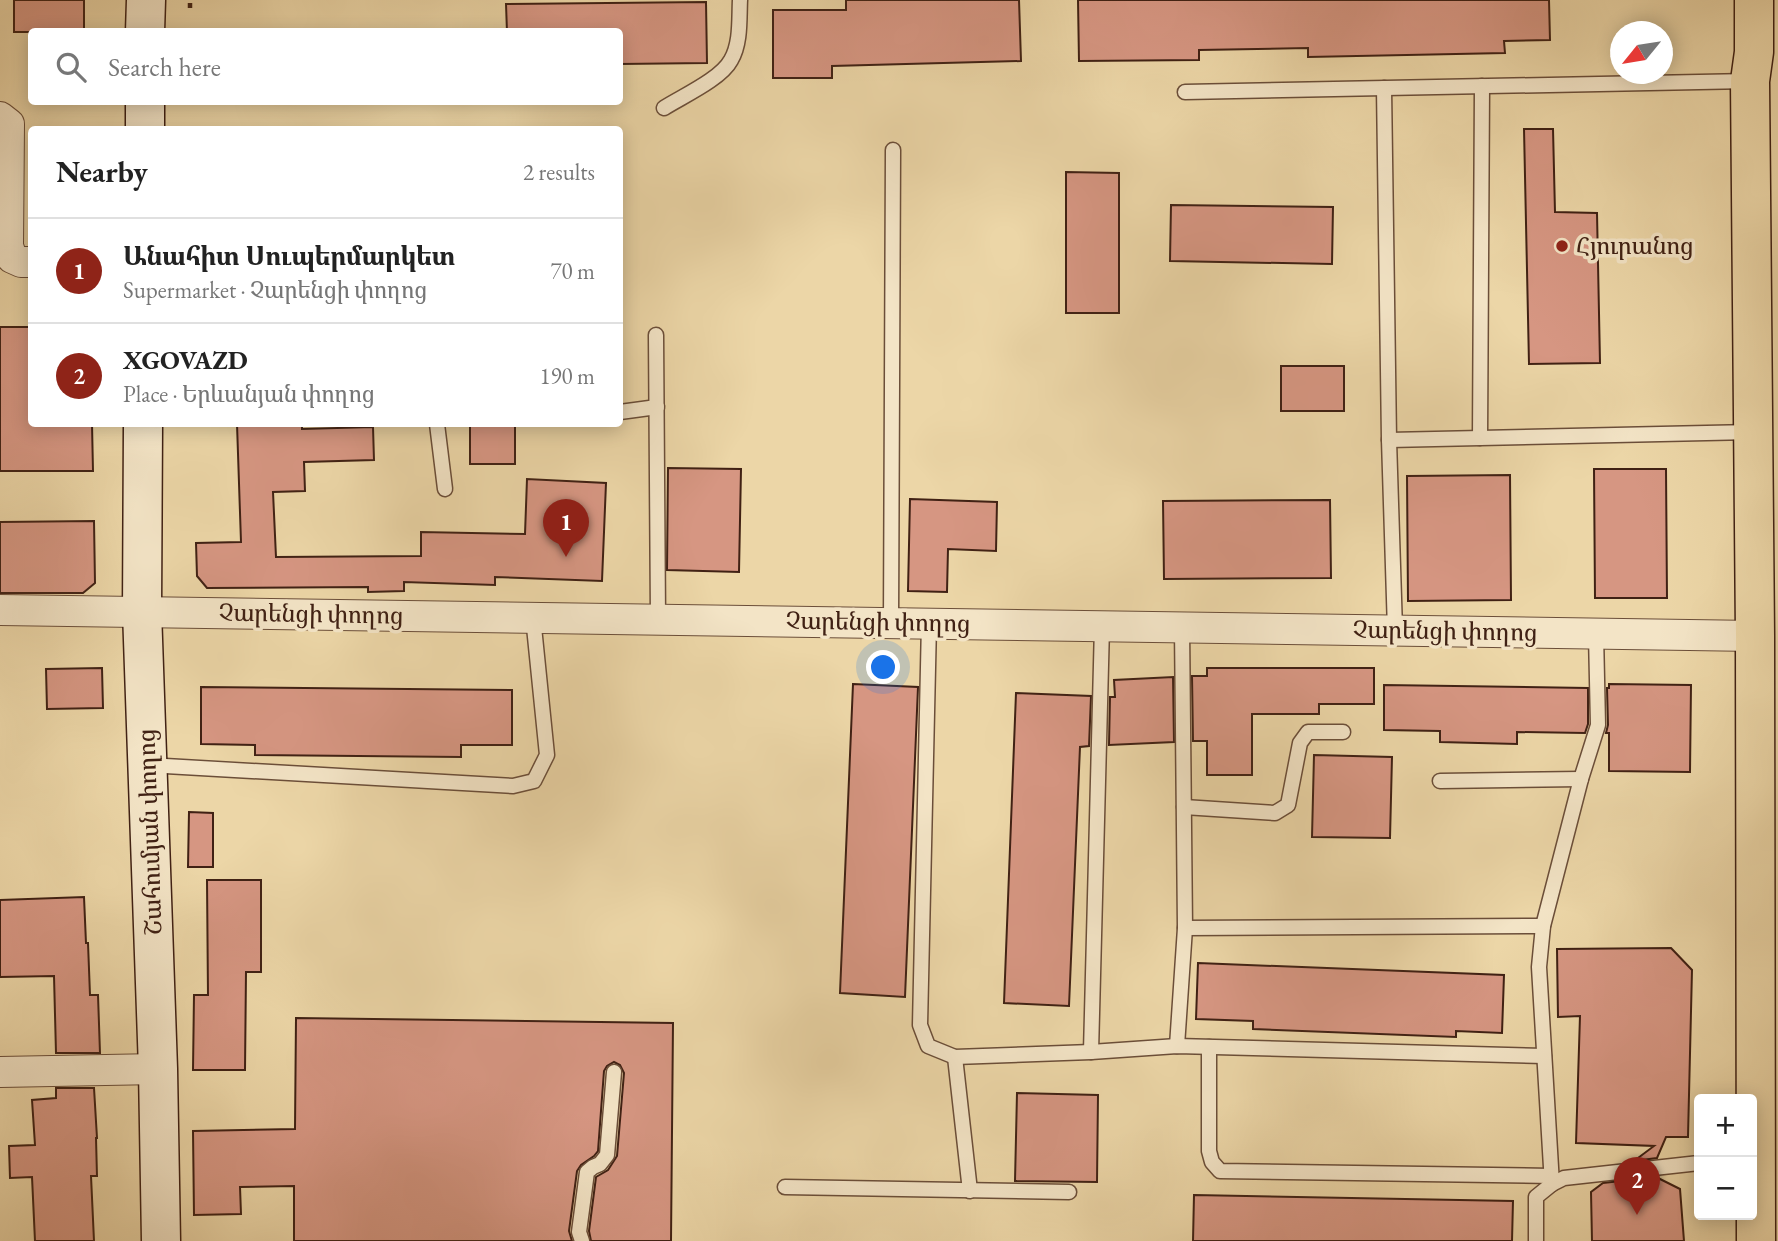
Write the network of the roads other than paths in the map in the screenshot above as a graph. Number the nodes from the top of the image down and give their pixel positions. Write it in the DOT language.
graph roads {
  1 [pos="146,0"];
  2 [pos="740,0"];
  3 [pos="1754,0"];
  4 [pos="145,28"];
  5 [pos="1757,62"];
  6 [pos="1482,86"];
  7 [pos="1384,88"];
  8 [pos="1185,92"];
  9 [pos="145,105"];
  10 [pos="664,108"];
  11 [pos="0,117"];
  12 [pos="145,126"];
  13 [pos="893,150"];
  14 [pos="28,262"];
  15 [pos="656,335"];
  16 [pos="657,407"];
  17 [pos="623,412"];
  18 [pos="143,427"];
  19 [pos="437,427"];
  20 [pos="1754,432"];
  21 [pos="1480,438"];
  22 [pos="1389,440"];
  23 [pos="444,489"];
  24 [pos="0,610"];
  25 [pos="142,611"];
  26 [pos="533,617"];
  27 [pos="659,619"];
  28 [pos="891,623"];
  29 [pos="929,623"];
  30 [pos="1102,626"];
  31 [pos="1182,627"];
  32 [pos="1395,630"];
  33 [pos="1596,634"];
  34 [pos="1761,636"];
  35 [pos="1343,732"];
  36 [pos="147,765"];
  37 [pos="1581,779"];
  38 [pos="1440,781"];
  39 [pos="1184,807"];
  40 [pos="1543,926"];
  41 [pos="1185,928"];
  42 [pos="1177,1046"];
  43 [pos="1209,1047"];
  44 [pos="1091,1052"];
  45 [pos="1545,1056"];
  46 [pos="955,1057"];
  47 [pos="158,1069"];
  48 [pos="0,1072"];
  49 [pos="614,1072"];
  50 [pos="1755,1094"];
  51 [pos="1694,1164"];
  52 [pos="1551,1180"];
  53 [pos="785,1188"];
  54 [pos="971,1191"];
  55 [pos="1069,1192"];
  56 [pos="1756,1220"];
  57 [pos="161,1241"];
  58 [pos="582,1241"];
  59 [pos="1535,1241"];
  60 [pos="1756,1241"];
  1 -- 4 [label="street"];
  2 -- 10 [label="lane"];
  3 -- 5 [label="highway"];
  5 -- 6 [label="lane"];
  5 -- 20 [label="highway"];
  6 -- 7 [label="lane"];
  6 -- 21 [label="lane"];
  7 -- 8 [label="lane"];
  7 -- 22 [label="lane"];
  9 -- 12 [label="street"];
  11 -- 14 [label="street"];
  13 -- 28 [label="lane"];
  15 -- 16 [label="lane"];
  16 -- 17 [label="lane"];
  16 -- 27 [label="lane"];
  18 -- 25 [label="street, Շահումյան փողոց"];
  19 -- 23 [label="lane"];
  20 -- 21 [label="lane"];
  20 -- 34 [label="highway"];
  21 -- 22 [label="lane"];
  22 -- 32 [label="lane"];
  24 -- 25 [label="street, Չարենցի փողոց"];
  25 -- 26 [label="street, Չարենցի փողոց"];
  25 -- 36 [label="street, Շահումյան փողոց"];
  26 -- 27 [label="street, Չարենցի փողոց"];
  26 -- 36 [label="lane"];
  27 -- 28 [label="street, Չարենցի փողոց"];
  28 -- 29 [label="street, Չարենցի փողոց"];
  29 -- 30 [label="street, Չարենցի փողոց"];
  29 -- 46 [label="lane"];
  30 -- 31 [label="street, Չարենցի փողոց"];
  30 -- 44 [label="lane"];
  31 -- 32 [label="street, Չարենցի փողոց"];
  31 -- 39 [label="lane"];
  32 -- 33 [label="street, Չարենցի փողոց"];
  33 -- 34 [label="street, Չարենցի փողոց"];
  33 -- 37 [label="lane"];
  34 -- 50 [label="highway"];
  35 -- 39 [label="lane"];
  36 -- 47 [label="street, Շահումյան փողոց"];
  37 -- 38 [label="lane"];
  37 -- 40 [label="lane"];
  39 -- 41 [label="lane"];
  40 -- 41 [label="lane"];
  40 -- 45 [label="lane"];
  41 -- 42 [label="lane"];
  42 -- 43 [label="lane"];
  42 -- 44 [label="lane"];
  43 -- 45 [label="lane"];
  43 -- 52 [label="lane"];
  44 -- 46 [label="lane"];
  45 -- 52 [label="lane"];
  46 -- 54 [label="lane"];
  47 -- 48 [label="street"];
  47 -- 57 [label="street, Շահումյան փողոց"];
  49 -- 58 [label="lane"];
  51 -- 52 [label="lane"];
  52 -- 59 [label="lane"];
  53 -- 54 [label="lane"];
  54 -- 55 [label="lane"];
  56 -- 60 [label="highway"];
}
